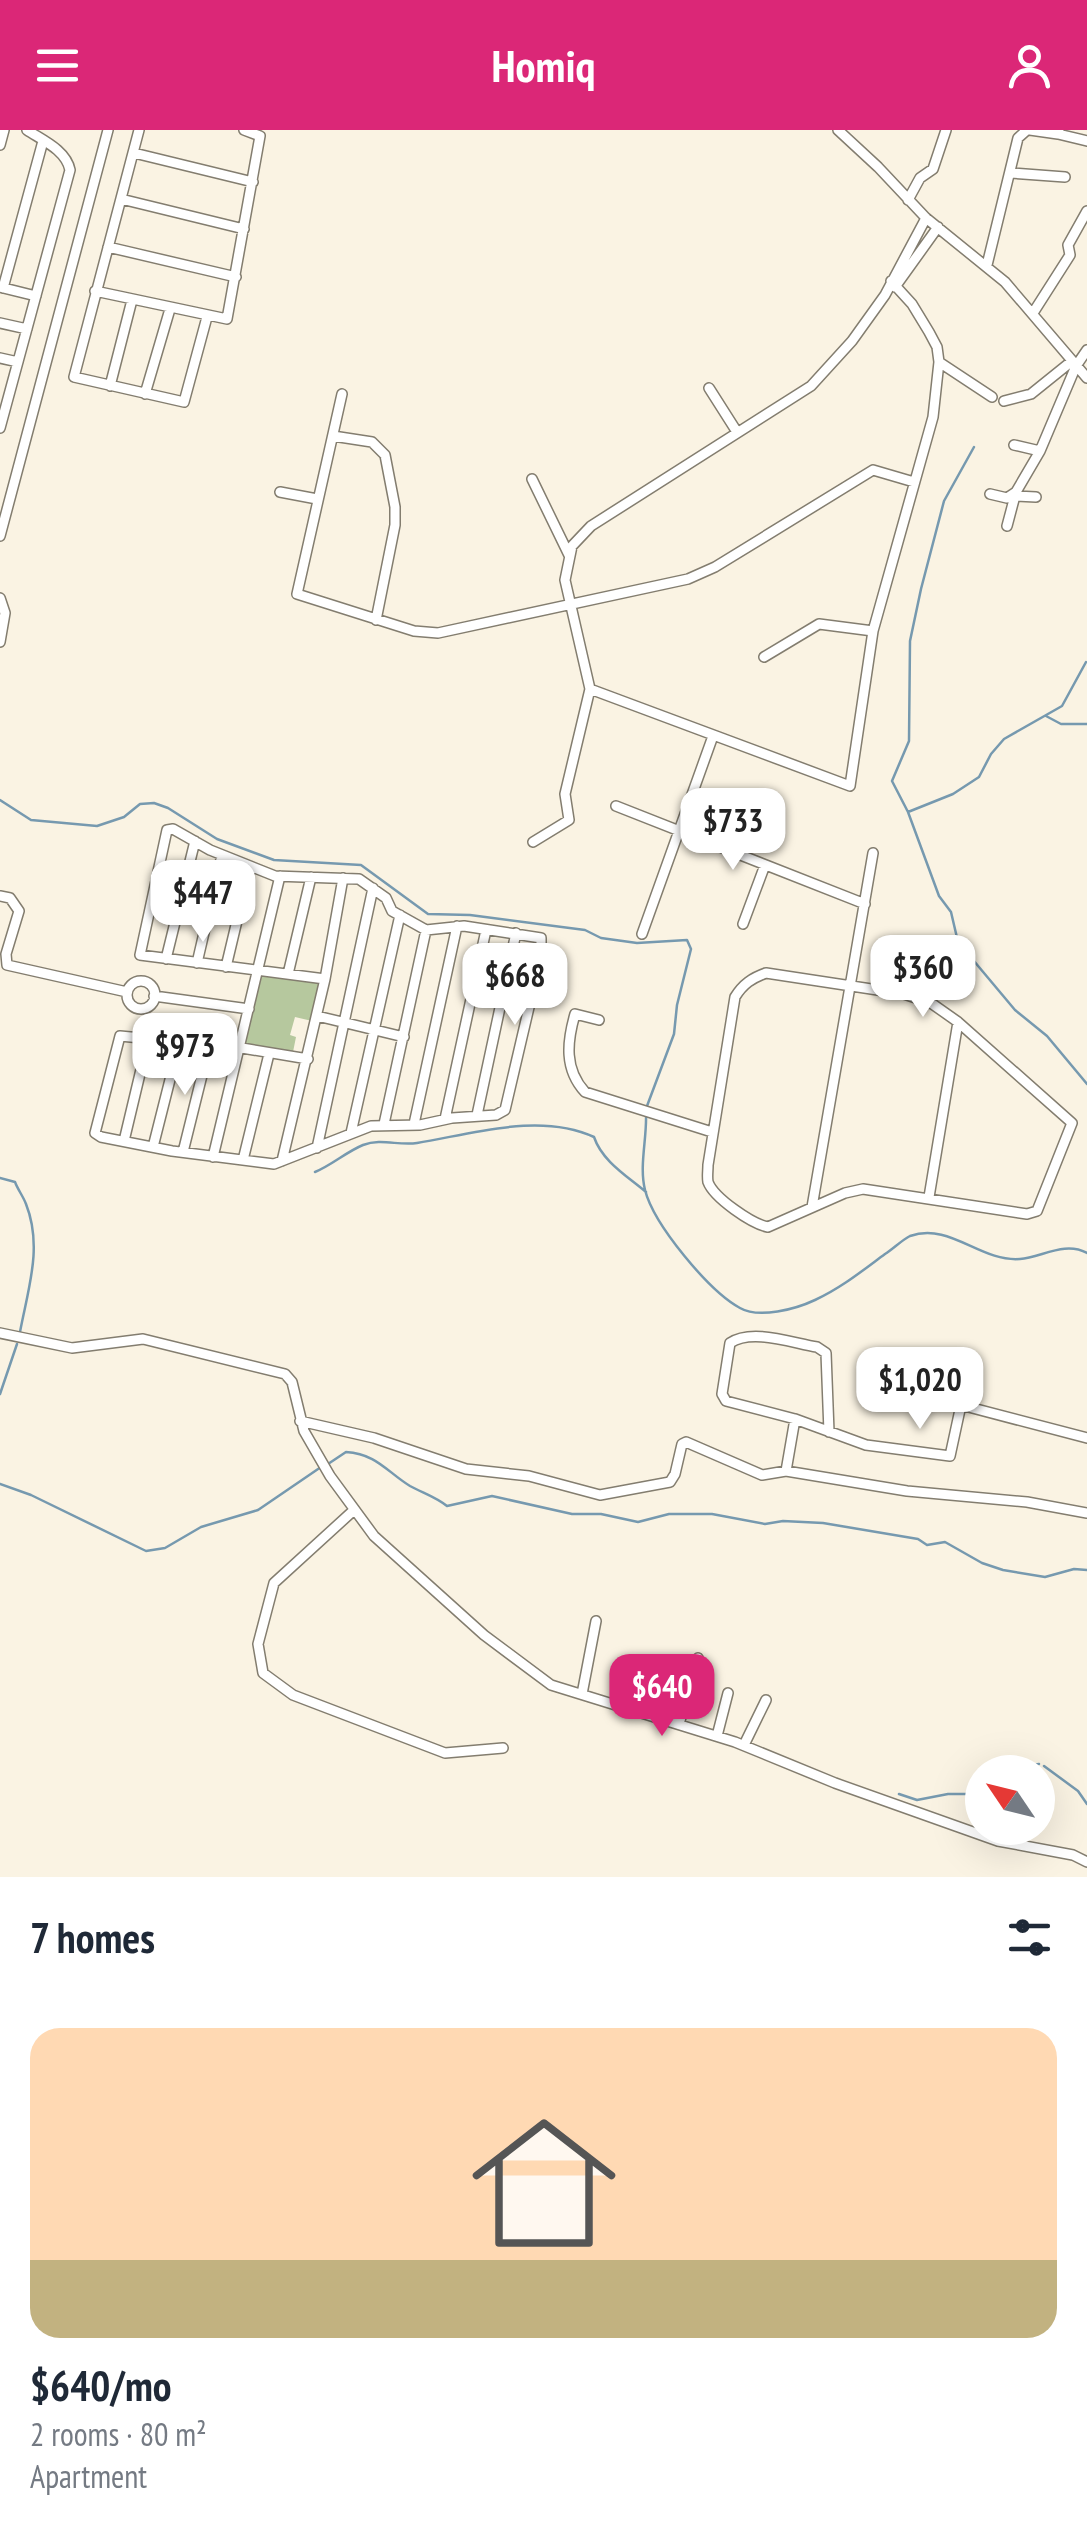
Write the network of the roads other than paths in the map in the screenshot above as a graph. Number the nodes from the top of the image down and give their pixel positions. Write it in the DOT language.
graph roads {
  1 [pos="4,130"];
  2 [pos="26,130"];
  3 [pos="108,130"];
  4 [pos="139,130"];
  5 [pos="244,130"];
  6 [pos="838,130"];
  7 [pos="946,130"];
  8 [pos="1029,130"];
  9 [pos="1058,132"];
  10 [pos="1087,140"];
  11 [pos="43,141"];
  12 [pos="0,145"];
  13 [pos="134,153"];
  14 [pos="1011,173"];
  15 [pos="1064,177"];
  16 [pos="253,182"];
  17 [pos="121,199"];
  18 [pos="908,200"];
  19 [pos="1087,211"];
  20 [pos="926,218"];
  21 [pos="938,227"];
  22 [pos="244,229"];
  23 [pos="108,247"];
  24 [pos="986,265"];
  25 [pos="236,277"];
  26 [pos="894,283"];
  27 [pos="1,287"];
  28 [pos="95,292"];
  29 [pos="36,296"];
  30 [pos="132,300"];
  31 [pos="170,309"];
  32 [pos="1033,313"];
  33 [pos="207,316"];
  34 [pos="0,324"];
  35 [pos="27,330"];
  36 [pos="1087,350"];
  37 [pos="0,358"];
  38 [pos="18,362"];
  39 [pos="939,362"];
  40 [pos="1074,363"];
  41 [pos="1087,378"];
  42 [pos="110,386"];
  43 [pos="710,388"];
  44 [pos="5,394"];
  45 [pos="145,394"];
  46 [pos="342,394"];
  47 [pos="992,398"];
  48 [pos="1004,401"];
  49 [pos="1,428"];
  50 [pos="737,432"];
  51 [pos="333,436"];
  52 [pos="1014,445"];
  53 [pos="1040,452"];
  54 [pos="532,480"];
  55 [pos="914,482"];
  56 [pos="280,492"];
  57 [pos="990,494"];
  58 [pos="1016,494"];
  59 [pos="1036,497"];
  60 [pos="318,499"];
  61 [pos="1008,526"];
  62 [pos="1,530"];
  63 [pos="570,555"];
  64 [pos="0,598"];
  65 [pos="570,606"];
  66 [pos="376,620"];
  67 [pos="873,631"];
  68 [pos="0,642"];
  69 [pos="764,658"];
  70 [pos="590,689"];
  71 [pos="713,736"];
  72 [pos="616,806"];
  73 [pos="680,830"];
  74 [pos="196,841"];
  75 [pos="533,842"];
  76 [pos="873,853"];
  77 [pos="222,855"];
  78 [pos="765,864"];
  79 [pos="250,866"];
  80 [pos="280,876"];
  81 [pos="311,877"];
  82 [pos="343,878"];
  83 [pos="374,888"];
  84 [pos="0,896"];
  85 [pos="865,904"];
  86 [pos="400,916"];
  87 [pos="742,924"];
  88 [pos="458,926"];
  89 [pos="426,930"];
  90 [pos="486,930"];
  91 [pos="516,932"];
  92 [pos="642,934"];
  93 [pos="166,959"];
  94 [pos="197,963"];
  95 [pos="226,967"];
  96 [pos="257,971"];
  97 [pos="288,974"];
  98 [pos="326,978"];
  99 [pos="852,985"];
  100 [pos="127,992"];
  101 [pos="154,996"];
  102 [pos="249,1008"];
  103 [pos="317,1016"];
  104 [pos="599,1020"];
  105 [pos="958,1022"];
  106 [pos="346,1024"];
  107 [pos="375,1030"];
  108 [pos="150,1036"];
  109 [pos="404,1037"];
  110 [pos="180,1040"];
  111 [pos="210,1044"];
  112 [pos="240,1048"];
  113 [pos="270,1054"];
  114 [pos="308,1058"];
  115 [pos="477,1116"];
  116 [pos="445,1119"];
  117 [pos="384,1124"];
  118 [pos="414,1124"];
  119 [pos="712,1132"];
  120 [pos="351,1133"];
  121 [pos="124,1141"];
  122 [pos="153,1148"];
  123 [pos="317,1148"];
  124 [pos="183,1152"];
  125 [pos="212,1156"];
  126 [pos="243,1160"];
  127 [pos="282,1161"];
  128 [pos="929,1197"];
  129 [pos="812,1206"];
  130 [pos="0,1333"];
  131 [pos="796,1420"];
  132 [pos="300,1421"];
  133 [pos="829,1432"];
  134 [pos="1087,1438"];
  135 [pos="786,1472"];
  136 [pos="354,1510"];
  137 [pos="1087,1513"];
  138 [pos="596,1621"];
  139 [pos="698,1658"];
  140 [pos="728,1693"];
  141 [pos="582,1694"];
  142 [pos="766,1700"];
  143 [pos="679,1724"];
  144 [pos="718,1736"];
  145 [pos="744,1745"];
  146 [pos="504,1748"];
  147 [pos="1087,1862"];
  1 -- 12 [label="street"];
  2 -- 11 [label="street"];
  3 -- 62 [label="street"];
  4 -- 13 [label="street"];
  5 -- 16 [label="street"];
  6 -- 18 [label="street"];
  7 -- 18 [label="street"];
  8 -- 9 [label="street"];
  8 -- 14 [label="street"];
  9 -- 10 [label="street"];
  11 -- 27 [label="street"];
  11 -- 29 [label="street"];
  13 -- 16 [label="street"];
  13 -- 17 [label="street"];
  14 -- 15 [label="street"];
  14 -- 24 [label="street"];
  16 -- 22 [label="street"];
  17 -- 22 [label="street"];
  17 -- 23 [label="street"];
  18 -- 20 [label="street"];
  19 -- 32 [label="street"];
  20 -- 21 [label="street"];
  20 -- 26 [label="street"];
  21 -- 24 [label="street"];
  21 -- 26 [label="street"];
  22 -- 25 [label="street"];
  23 -- 25 [label="street"];
  23 -- 28 [label="street"];
  24 -- 32 [label="street"];
  25 -- 33 [label="street"];
  26 -- 39 [label="street"];
  26 -- 50 [label="street"];
  27 -- 29 [label="street"];
  28 -- 30 [label="street"];
  28 -- 42 [label="street"];
  29 -- 35 [label="street"];
  30 -- 31 [label="street"];
  30 -- 42 [label="street"];
  31 -- 33 [label="street"];
  31 -- 45 [label="street"];
  32 -- 40 [label="street"];
  33 -- 45 [label="street"];
  34 -- 35 [label="street"];
  35 -- 38 [label="street"];
  36 -- 40 [label="street"];
  37 -- 38 [label="street"];
  38 -- 44 [label="street"];
  39 -- 47 [label="street"];
  39 -- 55 [label="street"];
  40 -- 41 [label="street"];
  40 -- 48 [label="street"];
  40 -- 53 [label="street"];
  42 -- 45 [label="street"];
  43 -- 50 [label="street"];
  44 -- 49 [label="street"];
  46 -- 51 [label="street"];
  50 -- 63 [label="street"];
  51 -- 60 [label="street"];
  51 -- 66 [label="street"];
  52 -- 53 [label="street"];
  53 -- 58 [label="street"];
  54 -- 63 [label="street"];
  55 -- 65 [label="street"];
  55 -- 67 [label="street"];
  56 -- 60 [label="street"];
  57 -- 58 [label="street"];
  58 -- 59 [label="street"];
  58 -- 61 [label="street"];
  60 -- 66 [label="street"];
  63 -- 65 [label="street"];
  64 -- 68 [label="street"];
  65 -- 66 [label="street"];
  65 -- 70 [label="street"];
  67 -- 69 [label="street"];
  67 -- 71 [label="street"];
  70 -- 71 [label="street"];
  70 -- 75 [label="street"];
  71 -- 73 [label="street"];
  72 -- 73 [label="street"];
  73 -- 78 [label="street"];
  73 -- 92 [label="street"];
  74 -- 77 [label="street"];
  74 -- 93 [label="street"];
  74 -- 93 [label="street"];
  76 -- 85 [label="street"];
  77 -- 79 [label="street"];
  77 -- 94 [label="street"];
  78 -- 85 [label="street"];
  78 -- 87 [label="street"];
  79 -- 80 [label="street"];
  79 -- 95 [label="street"];
  80 -- 81 [label="street"];
  80 -- 96 [label="street"];
  81 -- 82 [label="street"];
  81 -- 97 [label="street"];
  82 -- 83 [label="street"];
  82 -- 98 [label="street"];
  83 -- 86 [label="street"];
  83 -- 106 [label="street"];
  84 -- 100 [label="street"];
  85 -- 99 [label="street"];
  86 -- 89 [label="street"];
  86 -- 107 [label="street"];
  88 -- 89 [label="street"];
  88 -- 90 [label="street"];
  88 -- 118 [label="street"];
  89 -- 109 [label="street"];
  90 -- 91 [label="street"];
  90 -- 116 [label="street"];
  91 -- 115 [label="street"];
  91 -- 115 [label="street"];
  93 -- 94 [label="street"];
  94 -- 95 [label="street"];
  95 -- 96 [label="street"];
  96 -- 97 [label="street"];
  96 -- 102 [label="street"];
  97 -- 98 [label="street"];
  98 -- 103 [label="street"];
  99 -- 105 [label="street"];
  99 -- 119 [label="street"];
  99 -- 129 [label="street"];
  100 -- 101 [label="street"];
  100 -- 101 [label="street"];
  101 -- 102 [label="street"];
  102 -- 112 [label="street"];
  103 -- 106 [label="street"];
  103 -- 114 [label="street"];
  104 -- 119 [label="street"];
  105 -- 128 [label="street"];
  105 -- 128 [label="street"];
  106 -- 107 [label="street"];
  106 -- 123 [label="street"];
  107 -- 109 [label="street"];
  107 -- 120 [label="street"];
  108 -- 110 [label="street"];
  108 -- 121 [label="street"];
  108 -- 121 [label="street"];
  109 -- 117 [label="street"];
  110 -- 111 [label="street"];
  110 -- 122 [label="street"];
  111 -- 112 [label="street"];
  111 -- 124 [label="street"];
  112 -- 113 [label="street"];
  112 -- 125 [label="street"];
  113 -- 114 [label="street"];
  113 -- 126 [label="street"];
  114 -- 127 [label="street"];
  115 -- 116 [label="street"];
  116 -- 118 [label="street"];
  117 -- 118 [label="street"];
  117 -- 120 [label="street"];
  119 -- 129 [label="street"];
  120 -- 123 [label="street"];
  121 -- 122 [label="street"];
  122 -- 124 [label="street"];
  123 -- 127 [label="street"];
  124 -- 125 [label="street"];
  125 -- 126 [label="street"];
  126 -- 127 [label="street"];
  128 -- 129 [label="street"];
  130 -- 132 [label="street"];
  131 -- 133 [label="street"];
  131 -- 133 [label="street"];
  131 -- 135 [label="street"];
  132 -- 135 [label="street"];
  132 -- 136 [label="street"];
  133 -- 134 [label="street"];
  135 -- 137 [label="street"];
  136 -- 141 [label="street"];
  136 -- 146 [label="street"];
  138 -- 141 [label="street"];
  139 -- 143 [label="street"];
  140 -- 144 [label="street"];
  141 -- 143 [label="street"];
  142 -- 145 [label="street"];
  143 -- 144 [label="street"];
  144 -- 145 [label="street"];
  145 -- 147 [label="street"];
}
